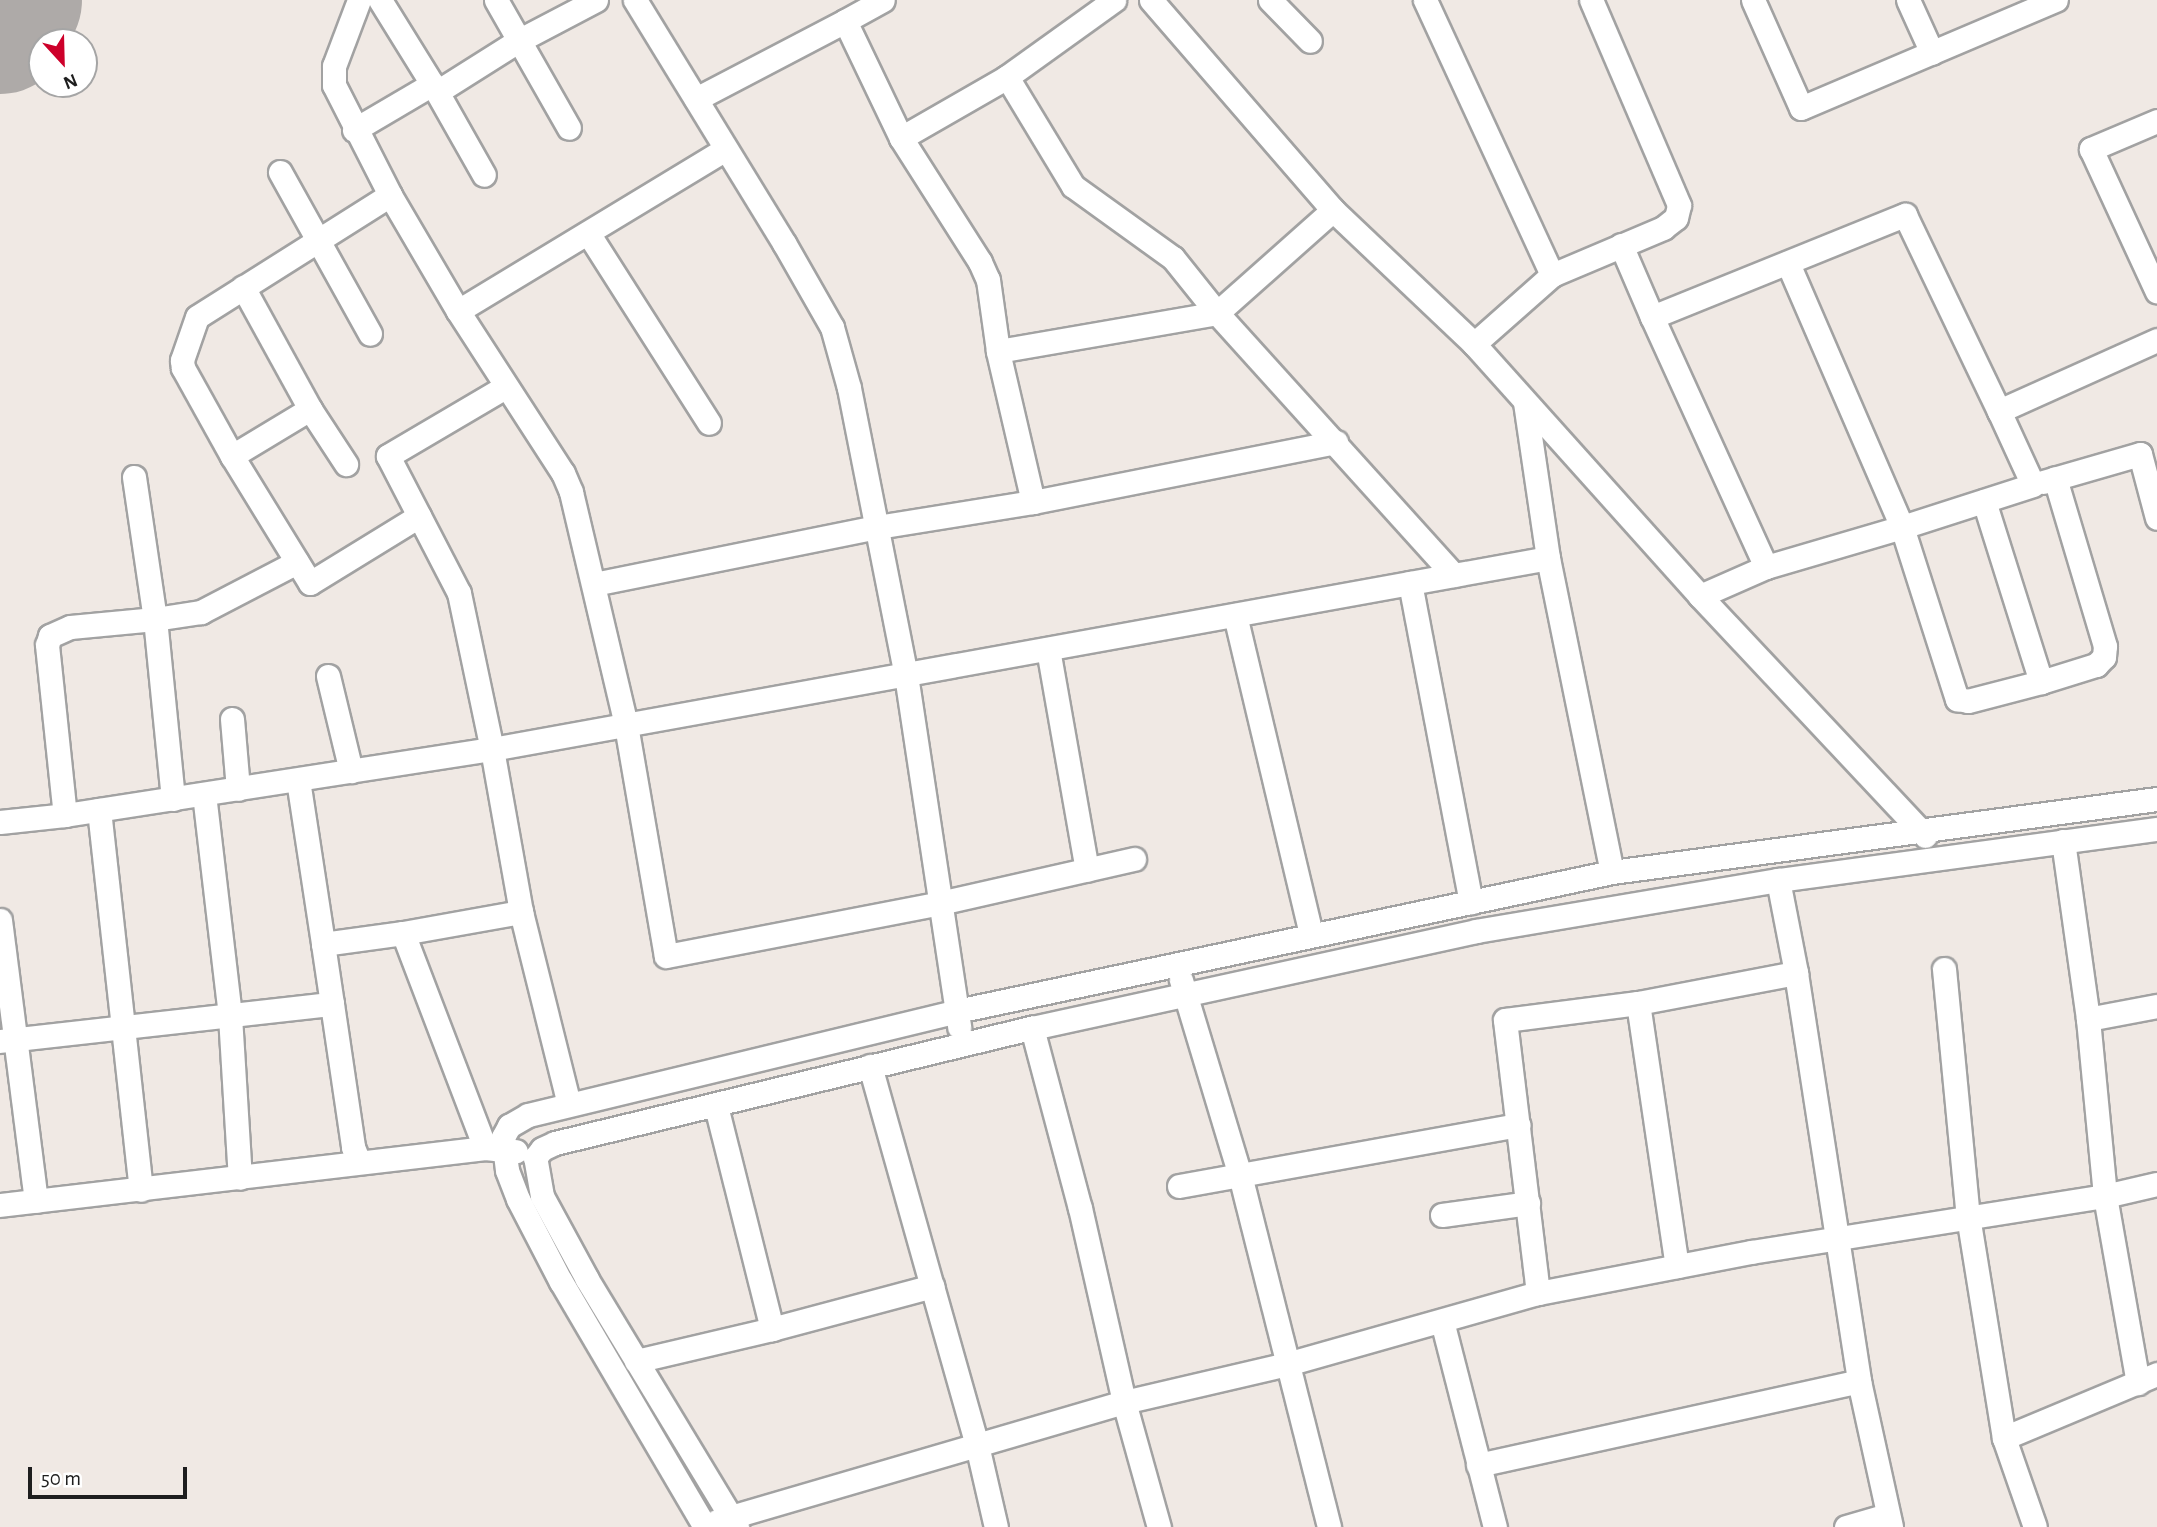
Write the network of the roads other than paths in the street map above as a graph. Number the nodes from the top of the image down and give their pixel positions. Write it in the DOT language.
graph roads {
  1 [pos="359,0"];
  2 [pos="380,0"];
  3 [pos="496,0"];
  4 [pos="596,0"];
  5 [pos="635,0"];
  6 [pos="883,0"];
  7 [pos="1114,0"];
  8 [pos="1151,0"];
  9 [pos="1270,0"];
  10 [pos="1425,0"];
  11 [pos="1591,0"];
  12 [pos="1753,0"];
  13 [pos="1908,0"];
  14 [pos="2056,0"];
  15 [pos="845,21"];
  16 [pos="518,41"];
  17 [pos="1310,41"];
  18 [pos="1932,53"];
  19 [pos="1007,77"];
  20 [pos="434,88"];
  21 [pos="696,99"];
  22 [pos="2157,121"];
  23 [pos="569,128"];
  24 [pos="354,130"];
  25 [pos="901,138"];
  26 [pos="726,149"];
  27 [pos="280,172"];
  28 [pos="484,175"];
  29 [pos="390,195"];
  30 [pos="1333,210"];
  31 [pos="588,233"];
  32 [pos="318,244"];
  33 [pos="1621,245"];
  34 [pos="1787,263"];
  35 [pos="1552,275"];
  36 [pos="243,287"];
  37 [pos="2157,292"];
  38 [pos="458,311"];
  39 [pos="1217,313"];
  40 [pos="1653,317"];
  41 [pos="370,334"];
  42 [pos="2157,340"];
  43 [pos="1474,344"];
  44 [pos="998,352"];
  45 [pos="505,387"];
  46 [pos="1525,403"];
  47 [pos="310,409"];
  48 [pos="1999,411"];
  49 [pos="709,423"];
  50 [pos="1336,442"];
  51 [pos="232,456"];
  52 [pos="346,464"];
  53 [pos="134,477"];
  54 [pos="2055,478"];
  55 [pos="2033,485"];
  56 [pos="1984,501"];
  57 [pos="1033,502"];
  58 [pos="419,516"];
  59 [pos="2157,518"];
  60 [pos="877,527"];
  61 [pos="1902,527"];
  62 [pos="1548,558"];
  63 [pos="297,562"];
  64 [pos="1766,567"];
  65 [pos="1454,575"];
  66 [pos="1410,583"];
  67 [pos="594,584"];
  68 [pos="1700,596"];
  69 [pos="1235,615"];
  70 [pos="155,619"];
  71 [pos="1048,649"];
  72 [pos="906,675"];
  73 [pos="328,676"];
  74 [pos="2041,682"];
  75 [pos="232,719"];
  76 [pos="626,725"];
  77 [pos="492,749"];
  78 [pos="351,771"];
  79 [pos="298,779"];
  80 [pos="238,789"];
  81 [pos="204,794"];
  82 [pos="173,799"];
  83 [pos="2157,799"];
  84 [pos="99,810"];
  85 [pos="65,815"];
  86 [pos="0,822"];
  87 [pos="1919,829"];
  88 [pos="2157,829"];
  89 [pos="2063,841"];
  90 [pos="1944,856"];
  91 [pos="1134,859"];
  92 [pos="1087,870"];
  93 [pos="1612,872"];
  94 [pos="1778,880"];
  95 [pos="940,902"];
  96 [pos="1471,902"];
  97 [pos="521,912"];
  98 [pos="0,920"];
  99 [pos="403,933"];
  100 [pos="1311,934"];
  101 [pos="323,943"];
  102 [pos="1176,964"];
  103 [pos="1944,969"];
  104 [pos="1796,973"];
  105 [pos="1185,993"];
  106 [pos="1638,1003"];
  107 [pos="332,1004"];
  108 [pos="2157,1006"];
  109 [pos="957,1012"];
  110 [pos="230,1016"];
  111 [pos="2088,1019"];
  112 [pos="124,1027"];
  113 [pos="1032,1028"];
  114 [pos="7,1040"];
  115 [pos="962,1044"];
  116 [pos="870,1066"];
  117 [pos="569,1104"];
  118 [pos="716,1106"];
  119 [pos="1519,1125"];
  120 [pos="493,1147"];
  121 [pos="535,1158"];
  122 [pos="359,1162"];
  123 [pos="1240,1175"];
  124 [pos="240,1178"];
  125 [pos="2157,1184"];
  126 [pos="1179,1186"];
  127 [pos="141,1190"];
  128 [pos="2105,1196"];
  129 [pos="36,1201"];
  130 [pos="1528,1203"];
  131 [pos="0,1205"];
  132 [pos="1442,1215"];
  133 [pos="1968,1216"];
  134 [pos="1835,1239"];
  135 [pos="1677,1266"];
  136 [pos="932,1286"];
  137 [pos="1538,1293"];
  138 [pos="1442,1321"];
  139 [pos="772,1329"];
  140 [pos="636,1360"];
  141 [pos="1287,1364"];
  142 [pos="2148,1379"];
  143 [pos="1859,1381"];
  144 [pos="1124,1402"];
  145 [pos="2004,1438"];
  146 [pos="977,1445"];
  147 [pos="1478,1465"];
  148 [pos="1889,1521"];
  149 [pos="733,1522"];
  150 [pos="704,1527"];
  151 [pos="996,1527"];
  152 [pos="1159,1527"];
  153 [pos="1329,1527"];
  154 [pos="1495,1527"];
  155 [pos="1846,1527"];
  156 [pos="2035,1527"];
  1 -- 24 [label="street"];
  2 -- 20 [label="street"];
  3 -- 16 [label="street"];
  4 -- 16 [label="street"];
  5 -- 21 [label="street"];
  6 -- 15 [label="street"];
  7 -- 19 [label="street"];
  8 -- 30 [label="street"];
  9 -- 17 [label="street"];
  10 -- 35 [label="street"];
  11 -- 33 [label="street"];
  12 -- 18 [label="street"];
  13 -- 18 [label="street"];
  14 -- 18 [label="street"];
  15 -- 21 [label="street"];
  15 -- 25 [label="street"];
  16 -- 20 [label="street"];
  16 -- 23 [label="street"];
  19 -- 25 [label="street"];
  19 -- 39 [label="street"];
  20 -- 24 [label="street"];
  20 -- 28 [label="street"];
  21 -- 26 [label="street"];
  22 -- 37 [label="street"];
  24 -- 29 [label="street"];
  25 -- 44 [label="street"];
  26 -- 31 [label="street"];
  26 -- 60 [label="street"];
  27 -- 32 [label="street"];
  29 -- 32 [label="street"];
  29 -- 38 [label="street"];
  30 -- 39 [label="street"];
  30 -- 43 [label="street"];
  31 -- 38 [label="street"];
  31 -- 49 [label="street"];
  32 -- 36 [label="street"];
  32 -- 41 [label="street"];
  33 -- 35 [label="street"];
  33 -- 40 [label="street"];
  34 -- 40 [label="street"];
  34 -- 48 [label="street"];
  34 -- 61 [label="street"];
  35 -- 43 [label="street"];
  36 -- 47 [label="street"];
  36 -- 51 [label="street"];
  38 -- 45 [label="street"];
  39 -- 44 [label="street"];
  39 -- 50 [label="street"];
  40 -- 64 [label="street"];
  42 -- 48 [label="street"];
  43 -- 46 [label="street"];
  44 -- 57 [label="street"];
  45 -- 58 [label="street"];
  45 -- 67 [label="street"];
  46 -- 62 [label="street"];
  46 -- 68 [label="street"];
  47 -- 51 [label="street"];
  47 -- 52 [label="street"];
  48 -- 55 [label="street"];
  50 -- 57 [label="street"];
  50 -- 65 [label="street"];
  51 -- 63 [label="street"];
  53 -- 70 [label="street"];
  54 -- 55 [label="street"];
  54 -- 59 [label="street"];
  54 -- 74 [label="street"];
  55 -- 56 [label="street"];
  56 -- 61 [label="street"];
  56 -- 74 [label="street"];
  57 -- 60 [label="street"];
  58 -- 63 [label="street"];
  58 -- 77 [label="street"];
  60 -- 67 [label="street"];
  60 -- 72 [label="street"];
  61 -- 64 [label="street"];
  61 -- 74 [label="street"];
  62 -- 65 [label="street"];
  62 -- 93 [label="street"];
  63 -- 70 [label="street"];
  64 -- 68 [label="street"];
  65 -- 66 [label="street"];
  66 -- 69 [label="street"];
  66 -- 96 [label="street"];
  67 -- 76 [label="street"];
  68 -- 87 [label="street"];
  69 -- 71 [label="street"];
  69 -- 100 [label="street"];
  70 -- 82 [label="street"];
  70 -- 85 [label="street"];
  71 -- 72 [label="street"];
  71 -- 92 [label="street"];
  72 -- 76 [label="street"];
  72 -- 95 [label="street"];
  73 -- 78 [label="street"];
  75 -- 80 [label="street"];
  76 -- 77 [label="street"];
  76 -- 95 [label="street"];
  77 -- 78 [label="street"];
  77 -- 97 [label="street"];
  78 -- 79 [label="street"];
  79 -- 80 [label="street"];
  79 -- 101 [label="street"];
  80 -- 81 [label="street"];
  81 -- 82 [label="street"];
  81 -- 110 [label="street"];
  82 -- 84 [label="street"];
  83 -- 87 [label="street"];
  84 -- 85 [label="street"];
  84 -- 112 [label="street"];
  85 -- 86 [label="street"];
  87 -- 90 [label="street"];
  87 -- 93 [label="street"];
  88 -- 89 [label="street"];
  89 -- 90 [label="street"];
  89 -- 111 [label="street"];
  90 -- 94 [label="street"];
  91 -- 92 [label="street"];
  92 -- 95 [label="street"];
  93 -- 96 [label="street"];
  94 -- 104 [label="street"];
  94 -- 105 [label="street"];
  95 -- 109 [label="street"];
  96 -- 100 [label="street"];
  97 -- 99 [label="street"];
  97 -- 117 [label="street"];
  98 -- 114 [label="street"];
  99 -- 101 [label="street"];
  99 -- 120 [label="street"];
  100 -- 102 [label="street"];
  101 -- 107 [label="street"];
  102 -- 105 [label="street"];
  102 -- 109 [label="street"];
  103 -- 133 [label="street"];
  104 -- 106 [label="street"];
  104 -- 134 [label="street"];
  105 -- 113 [label="street"];
  105 -- 123 [label="street"];
  106 -- 119 [label="street"];
  106 -- 135 [label="street"];
  107 -- 110 [label="street"];
  107 -- 122 [label="street"];
  108 -- 111 [label="street"];
  109 -- 115 [label="street"];
  109 -- 117 [label="street"];
  110 -- 112 [label="street"];
  110 -- 124 [label="street"];
  111 -- 128 [label="street"];
  112 -- 114 [label="street"];
  112 -- 127 [label="street"];
  113 -- 115 [label="street"];
  113 -- 144 [label="street"];
  114 -- 129 [label="street"];
  115 -- 116 [label="street"];
  116 -- 118 [label="street"];
  116 -- 136 [label="street"];
  117 -- 120 [label="street"];
  118 -- 121 [label="street"];
  118 -- 139 [label="street"];
  119 -- 123 [label="street"];
  119 -- 130 [label="street"];
  120 -- 121 [label="street"];
  120 -- 122 [label="street"];
  120 -- 150 [label="street"];
  121 -- 140 [label="street"];
  122 -- 124 [label="street"];
  123 -- 126 [label="street"];
  123 -- 141 [label="street"];
  124 -- 127 [label="street"];
  125 -- 128 [label="street"];
  127 -- 129 [label="street"];
  128 -- 133 [label="street"];
  128 -- 142 [label="street"];
  129 -- 131 [label="street"];
  130 -- 132 [label="street"];
  130 -- 137 [label="street"];
  133 -- 134 [label="street"];
  133 -- 145 [label="street"];
  134 -- 135 [label="street"];
  134 -- 143 [label="street"];
  135 -- 137 [label="street"];
  136 -- 139 [label="street"];
  136 -- 146 [label="street"];
  137 -- 138 [label="street"];
  138 -- 141 [label="street"];
  138 -- 147 [label="street"];
  139 -- 140 [label="street"];
  140 -- 149 [label="street"];
  141 -- 144 [label="street"];
  141 -- 153 [label="street"];
  142 -- 145 [label="street"];
  143 -- 147 [label="street"];
  143 -- 148 [label="street"];
  144 -- 146 [label="street"];
  144 -- 152 [label="street"];
  145 -- 156 [label="street"];
  146 -- 149 [label="street"];
  146 -- 151 [label="street"];
  147 -- 154 [label="street"];
  148 -- 155 [label="street"];
  149 -- 150 [label="street"];
}
